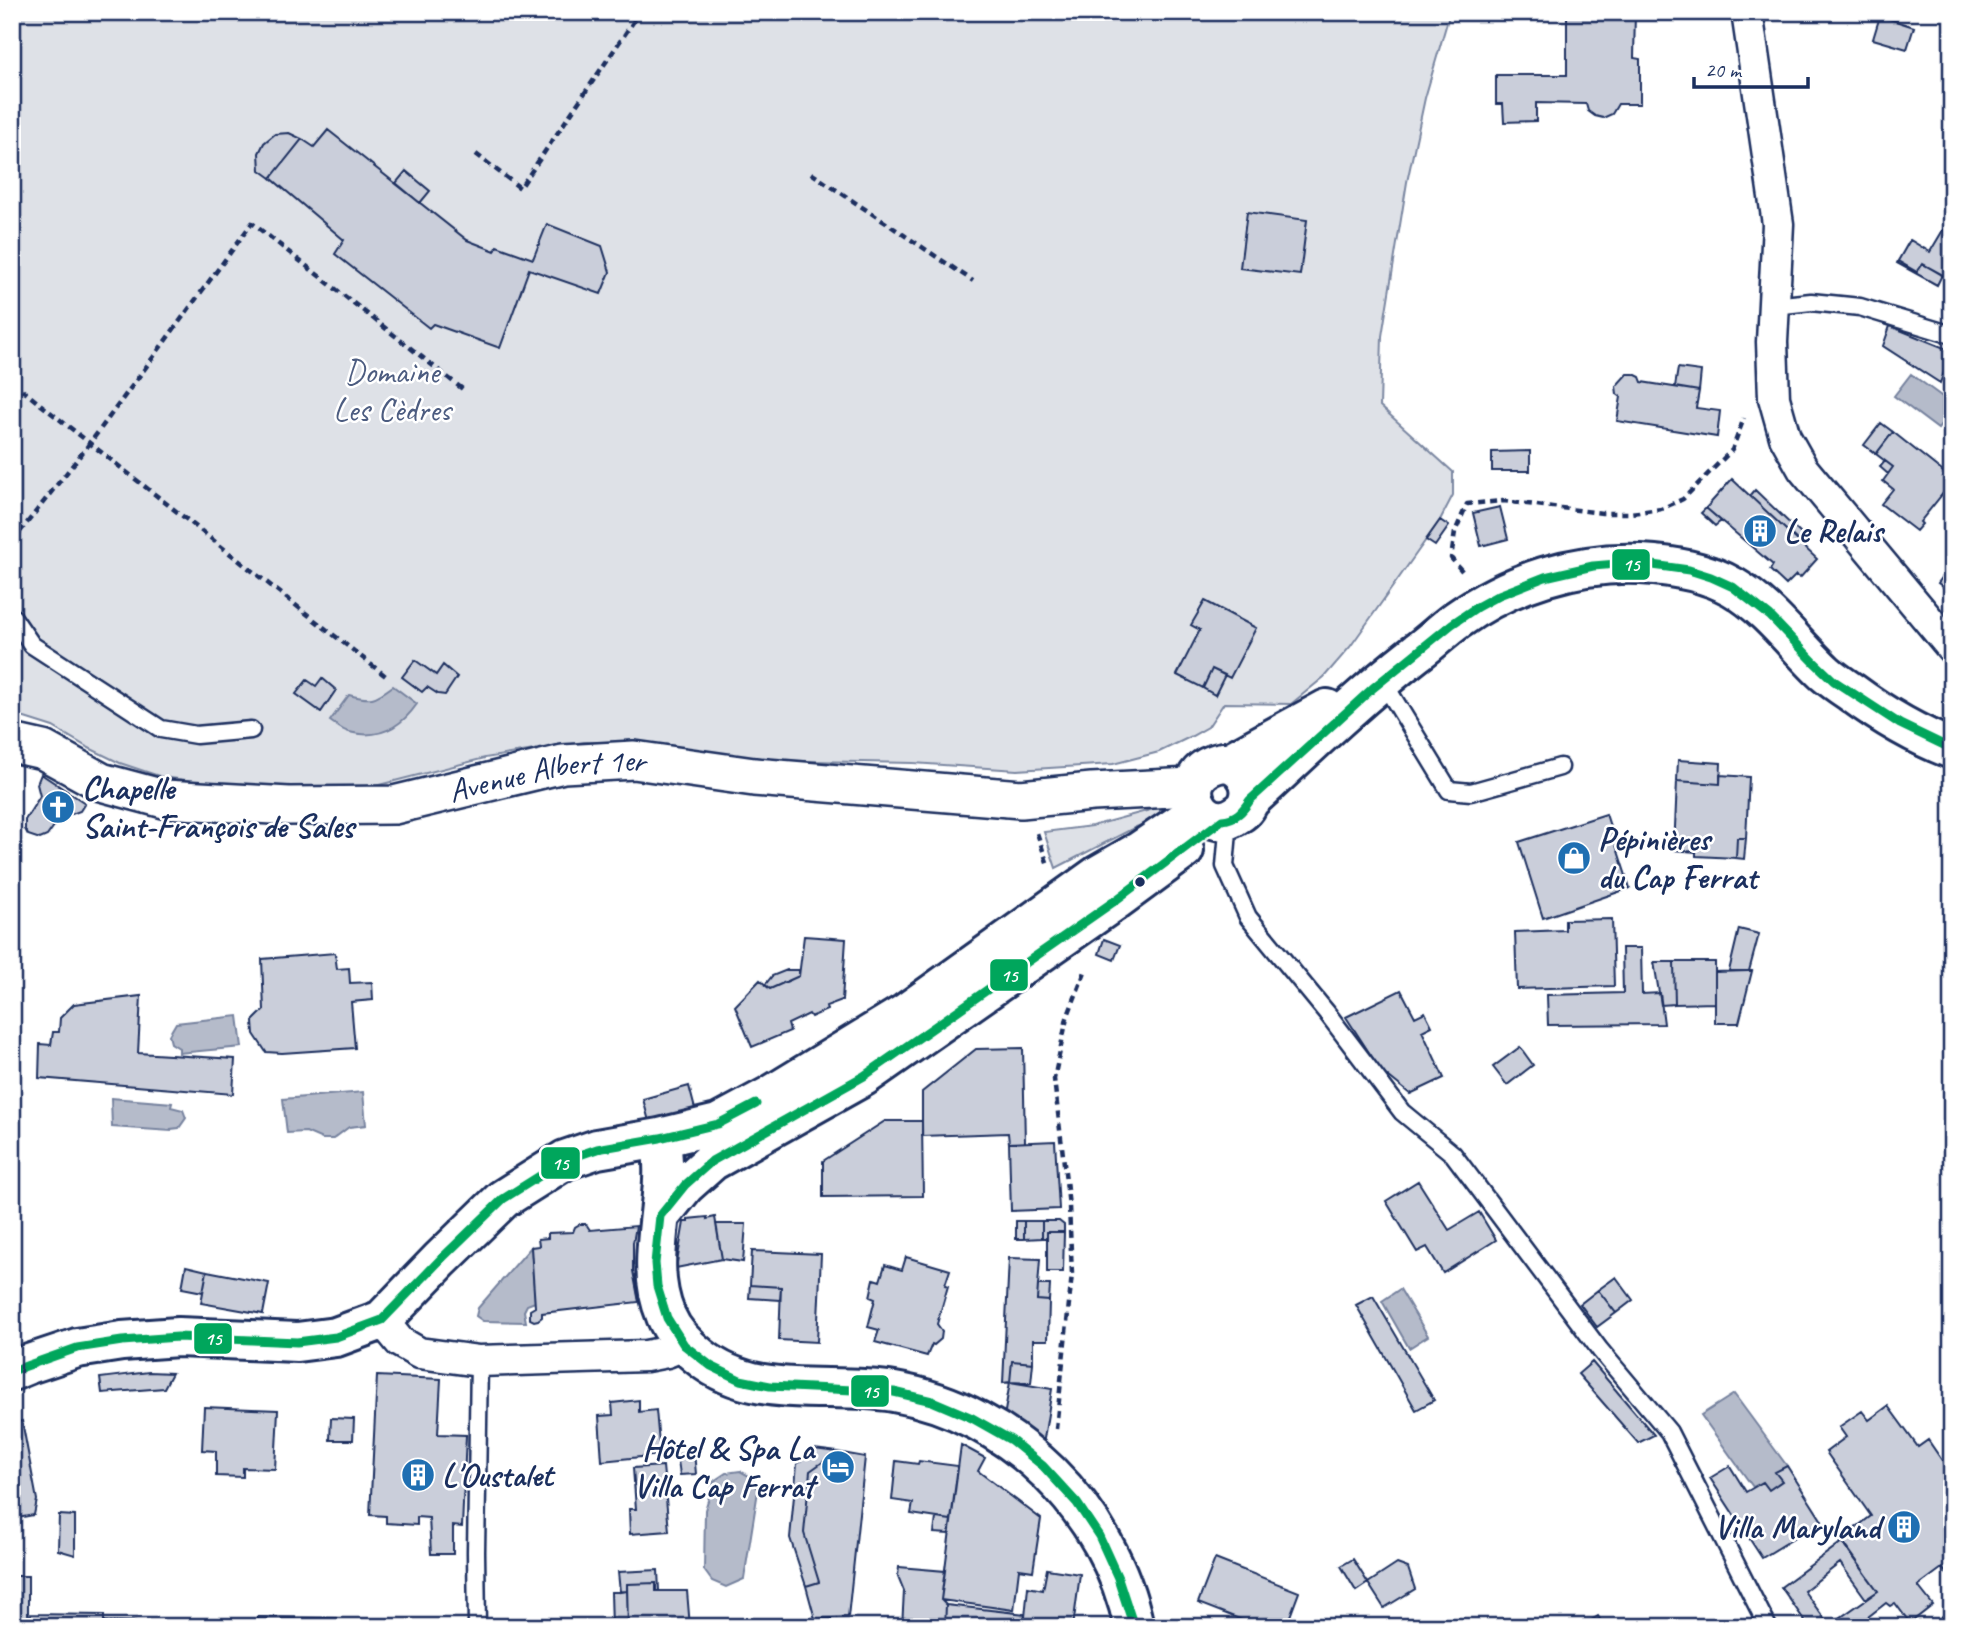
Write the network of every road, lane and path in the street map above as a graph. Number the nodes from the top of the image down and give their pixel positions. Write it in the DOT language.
graph roads {
  1 [pos="640,12"];
  2 [pos="1747,12"];
  3 [pos="476,154"];
  4 [pos="811,173"];
  5 [pos="973,281"];
  6 [pos="1774,306"];
  7 [pos="1952,335"];
  8 [pos="12,382"];
  9 [pos="465,391"];
  10 [pos="90,443"];
  11 [pos="1732,450"];
  12 [pos="1455,532"];
  13 [pos="12,542"];
  14 [pos="12,616"];
  15 [pos="1952,648"];
  16 [pos="387,677"];
  17 [pos="1381,680"];
  18 [pos="251,730"];
  19 [pos="12,743"];
  20 [pos="1952,749"];
  21 [pos="1560,767"];
  22 [pos="1219,795"];
  23 [pos="1034,825"];
  24 [pos="1050,868"];
  25 [pos="1087,966"];
  26 [pos="856,1063"];
  27 [pos="660,1138"];
  28 [pos="660,1216"];
  29 [pos="382,1320"];
  30 [pos="684,1345"];
  31 [pos="480,1361"];
  32 [pos="12,1371"];
  33 [pos="1043,1466"];
  34 [pos="477,1627"];
  35 [pos="1134,1627"];
  36 [pos="1768,1627"];
  1 -- 3 [label="path"];
  2 -- 6 [label="street"];
  4 -- 5 [label="path"];
  6 -- 7 [label="lane"];
  6 -- 15 [label="street"];
  8 -- 10 [label="path"];
  9 -- 10 [label="path"];
  10 -- 13 [label="path"];
  10 -- 16 [label="path"];
  11 -- 12 [label="path"];
  14 -- 18 [label="lane"];
  17 -- 20 [label="main road"];
  17 -- 21 [label="lane"];
  17 -- 22 [label="main road"];
  19 -- 22 [label="street, Avenue Albert 1er"];
  22 -- 26 [label="main road"];
  22 -- 36 [label="lane"];
  23 -- 24 [label="path"];
  25 -- 33 [label="path"];
  26 -- 27 [label="main road"];
  26 -- 28 [label="main road"];
  27 -- 28 [label="main road"];
  27 -- 29 [label="main road"];
  28 -- 30 [label="main road"];
  29 -- 31 [label="street"];
  29 -- 32 [label="main road"];
  30 -- 31 [label="street"];
  30 -- 33 [label="main road"];
  31 -- 34 [label="lane"];
  33 -- 35 [label="main road"];
}
